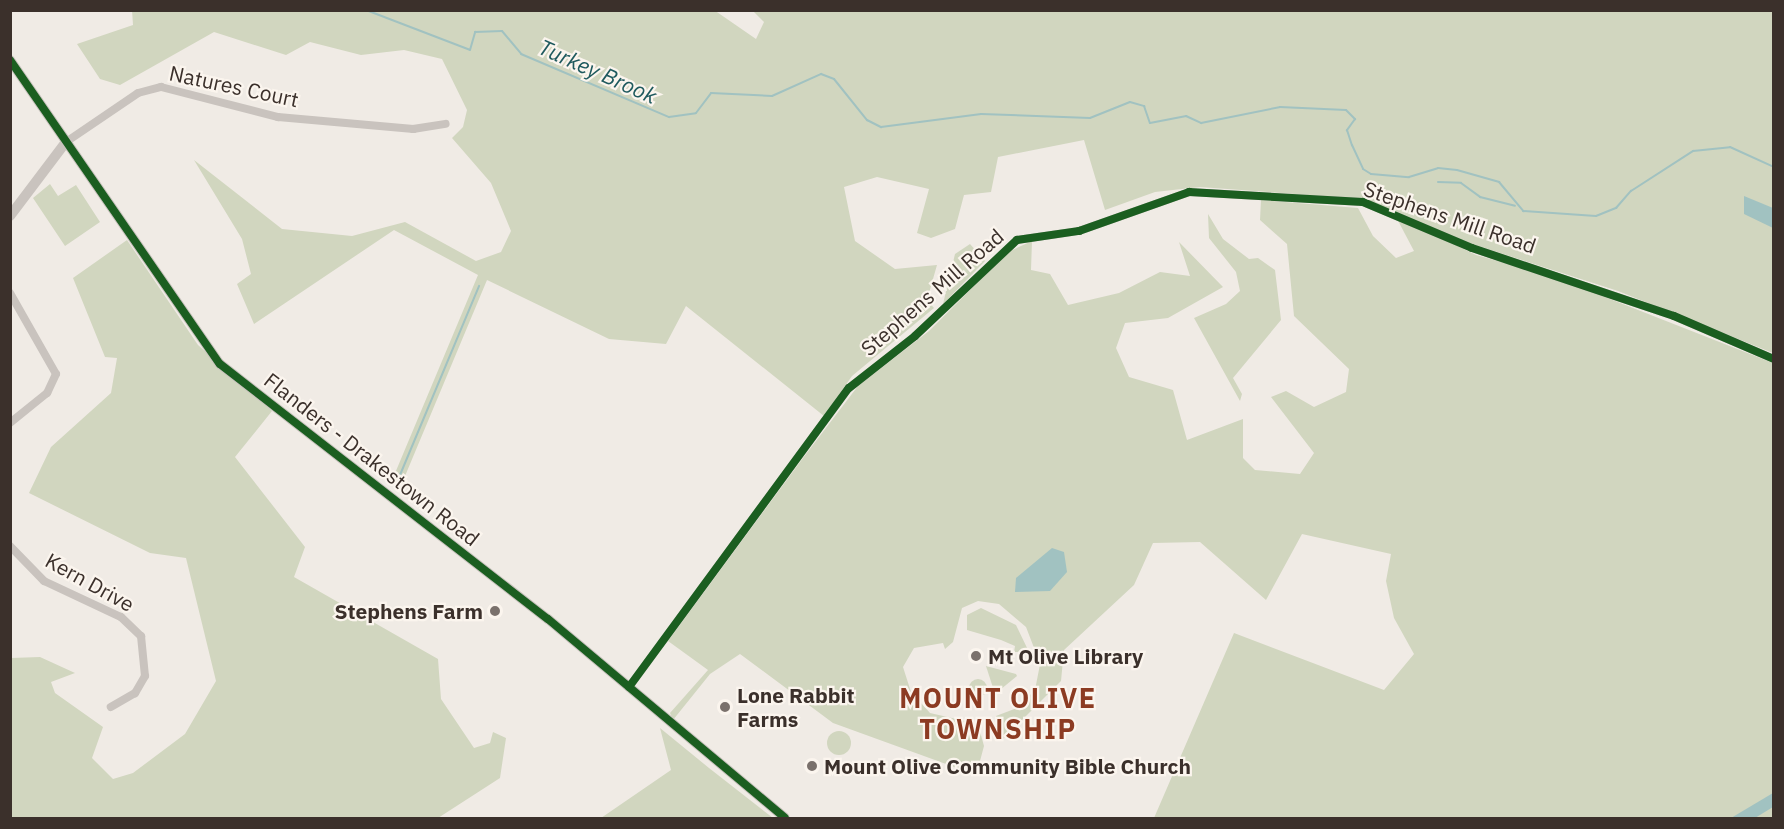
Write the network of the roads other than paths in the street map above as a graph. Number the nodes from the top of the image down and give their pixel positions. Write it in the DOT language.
graph roads {
  1 [pos="10,60"];
  2 [pos="446,124"];
  3 [pos="66,142"];
  4 [pos="10,216"];
  5 [pos="10,293"];
  6 [pos="1773,359"];
  7 [pos="10,423"];
  8 [pos="10,546"];
  9 [pos="629,687"];
  10 [pos="111,707"];
  11 [pos="785,819"];
  1 -- 3 [label="street, Flanders - Drakestown Road"];
  2 -- 3 [label="street, Natures Court"];
  3 -- 4 [label="street"];
  3 -- 9 [label="street, Flanders - Drakestown Road"];
  5 -- 7 [label="street"];
  6 -- 9 [label="street, Stephens Mill Road"];
  8 -- 10 [label="street, Kern Drive"];
  9 -- 11 [label="street, Flanders - Drakestown Road"];
}
